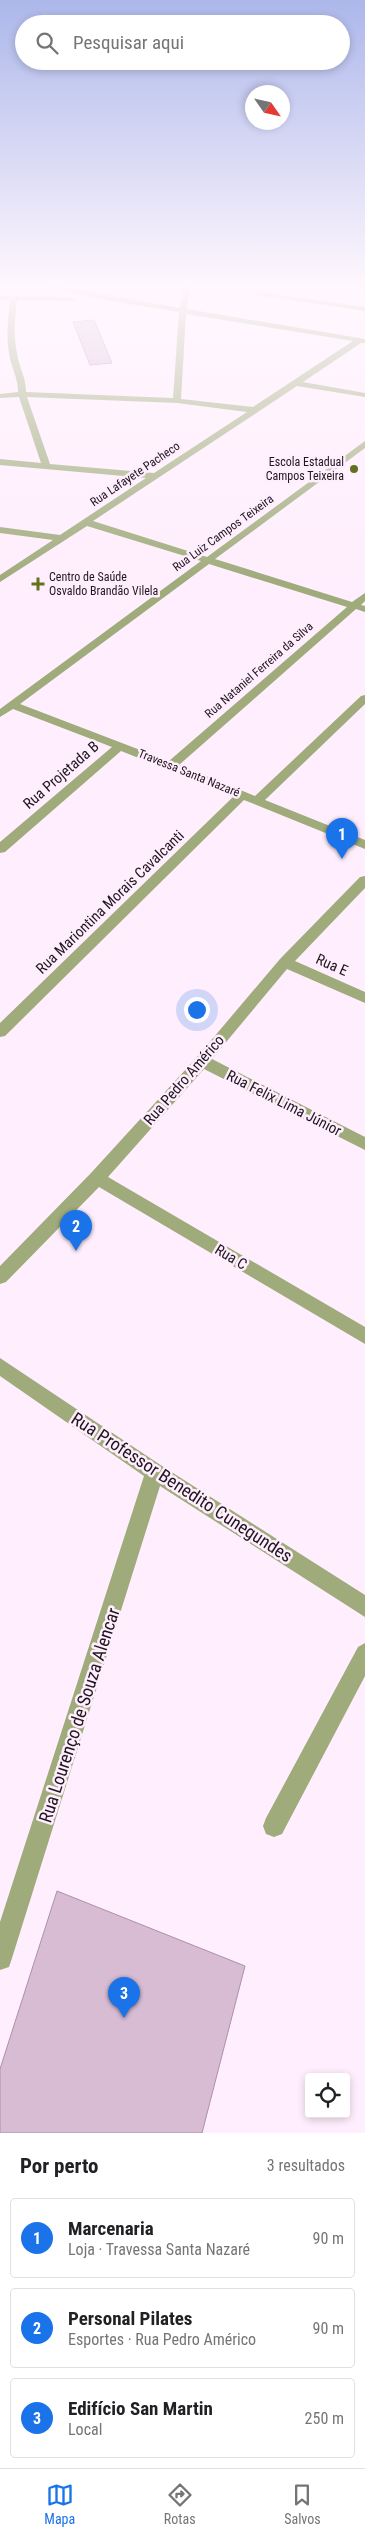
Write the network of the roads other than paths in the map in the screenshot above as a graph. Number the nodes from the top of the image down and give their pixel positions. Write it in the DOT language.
graph roads {
  1 [pos="295,383"];
  2 [pos="22,384"];
  3 [pos="178,384"];
  4 [pos="298,384"];
  5 [pos="22,394"];
  6 [pos="0,396"];
  7 [pos="365,396"];
  8 [pos="177,402"];
  9 [pos="255,410"];
  10 [pos="365,444"];
  11 [pos="0,462"];
  12 [pos="46,466"];
  13 [pos="154,476"];
  14 [pos="86,522"];
  15 [pos="0,530"];
  16 [pos="62,538"];
  17 [pos="208,560"];
  18 [pos="0,579"];
  19 [pos="365,596"];
  20 [pos="360,607"];
  21 [pos="365,698"];
  22 [pos="12,706"];
  23 [pos="0,714"];
  24 [pos="120,746"];
  25 [pos="171,766"];
  26 [pos="242,795"];
  27 [pos="257,801"];
  28 [pos="365,845"];
  29 [pos="0,849"];
  30 [pos="365,880"];
  31 [pos="286,962"];
  32 [pos="365,998"];
  33 [pos="0,1032"];
  34 [pos="202,1062"];
  35 [pos="365,1144"];
  36 [pos="97,1178"];
  37 [pos="0,1277"];
  38 [pos="365,1336"];
  39 [pos="0,1366"];
  40 [pos="155,1472"];
  41 [pos="365,1607"];
  42 [pos="365,1654"];
  43 [pos="274,1826"];
  44 [pos="0,1958"];
  1 -- 9 [label="street, Rua Lafayete Pacheco"];
  2 -- 5 [label="street"];
  3 -- 8 [label="street"];
  4 -- 7 [label="street"];
  5 -- 6 [label="street"];
  5 -- 8 [label="street"];
  5 -- 12 [label="street"];
  8 -- 9 [label="street"];
  9 -- 13 [label="street, Rua Lafayete Pacheco"];
  10 -- 17 [label="street, Rua Luiz Campos Teixeira"];
  11 -- 12 [label="street"];
  12 -- 13 [label="street"];
  13 -- 14 [label="street, Rua Lafayete Pacheco"];
  14 -- 16 [label="street, Rua Lafayete Pacheco"];
  14 -- 17 [label="street"];
  15 -- 16 [label="street"];
  16 -- 18 [label="street, Rua Lafayete Pacheco"];
  17 -- 20 [label="street"];
  17 -- 22 [label="street, Rua Luiz Campos Teixeira"];
  19 -- 20 [label="street, Rua Nataniel Ferreira da Silva"];
  20 -- 25 [label="street, Rua Nataniel Ferreira da Silva"];
  21 -- 27 [label="street"];
  22 -- 23 [label="street, Rua Luiz Campos Teixeira"];
  22 -- 24 [label="street, Travessa Santa Nazaré"];
  24 -- 25 [label="street, Travessa Santa Nazaré"];
  24 -- 29 [label="street, Rua Projetada B"];
  25 -- 26 [label="street, Travessa Santa Nazaré"];
  26 -- 27 [label="street, Travessa Santa Nazaré"];
  26 -- 33 [label="street, Rua Mariontina Morais Cavalcanti"];
  27 -- 28 [label="street, Travessa Santa Nazaré"];
  30 -- 31 [label="street, Rua Pedro Américo"];
  31 -- 32 [label="street, Rua E"];
  31 -- 34 [label="street, Rua Pedro Américo"];
  34 -- 35 [label="street, Rua Felix Lima Júnior"];
  34 -- 36 [label="street, Rua Pedro Américo"];
  36 -- 37 [label="street, Rua Pedro Américo"];
  36 -- 38 [label="street, Rua C"];
  39 -- 40 [label="street, Rua Professor Benedito Cunegundes"];
  40 -- 41 [label="street, Rua Professor Benedito Cunegundes"];
  40 -- 44 [label="street, Rua Lourenço de Souza Alencar"];
  42 -- 43 [label="street"];
}
